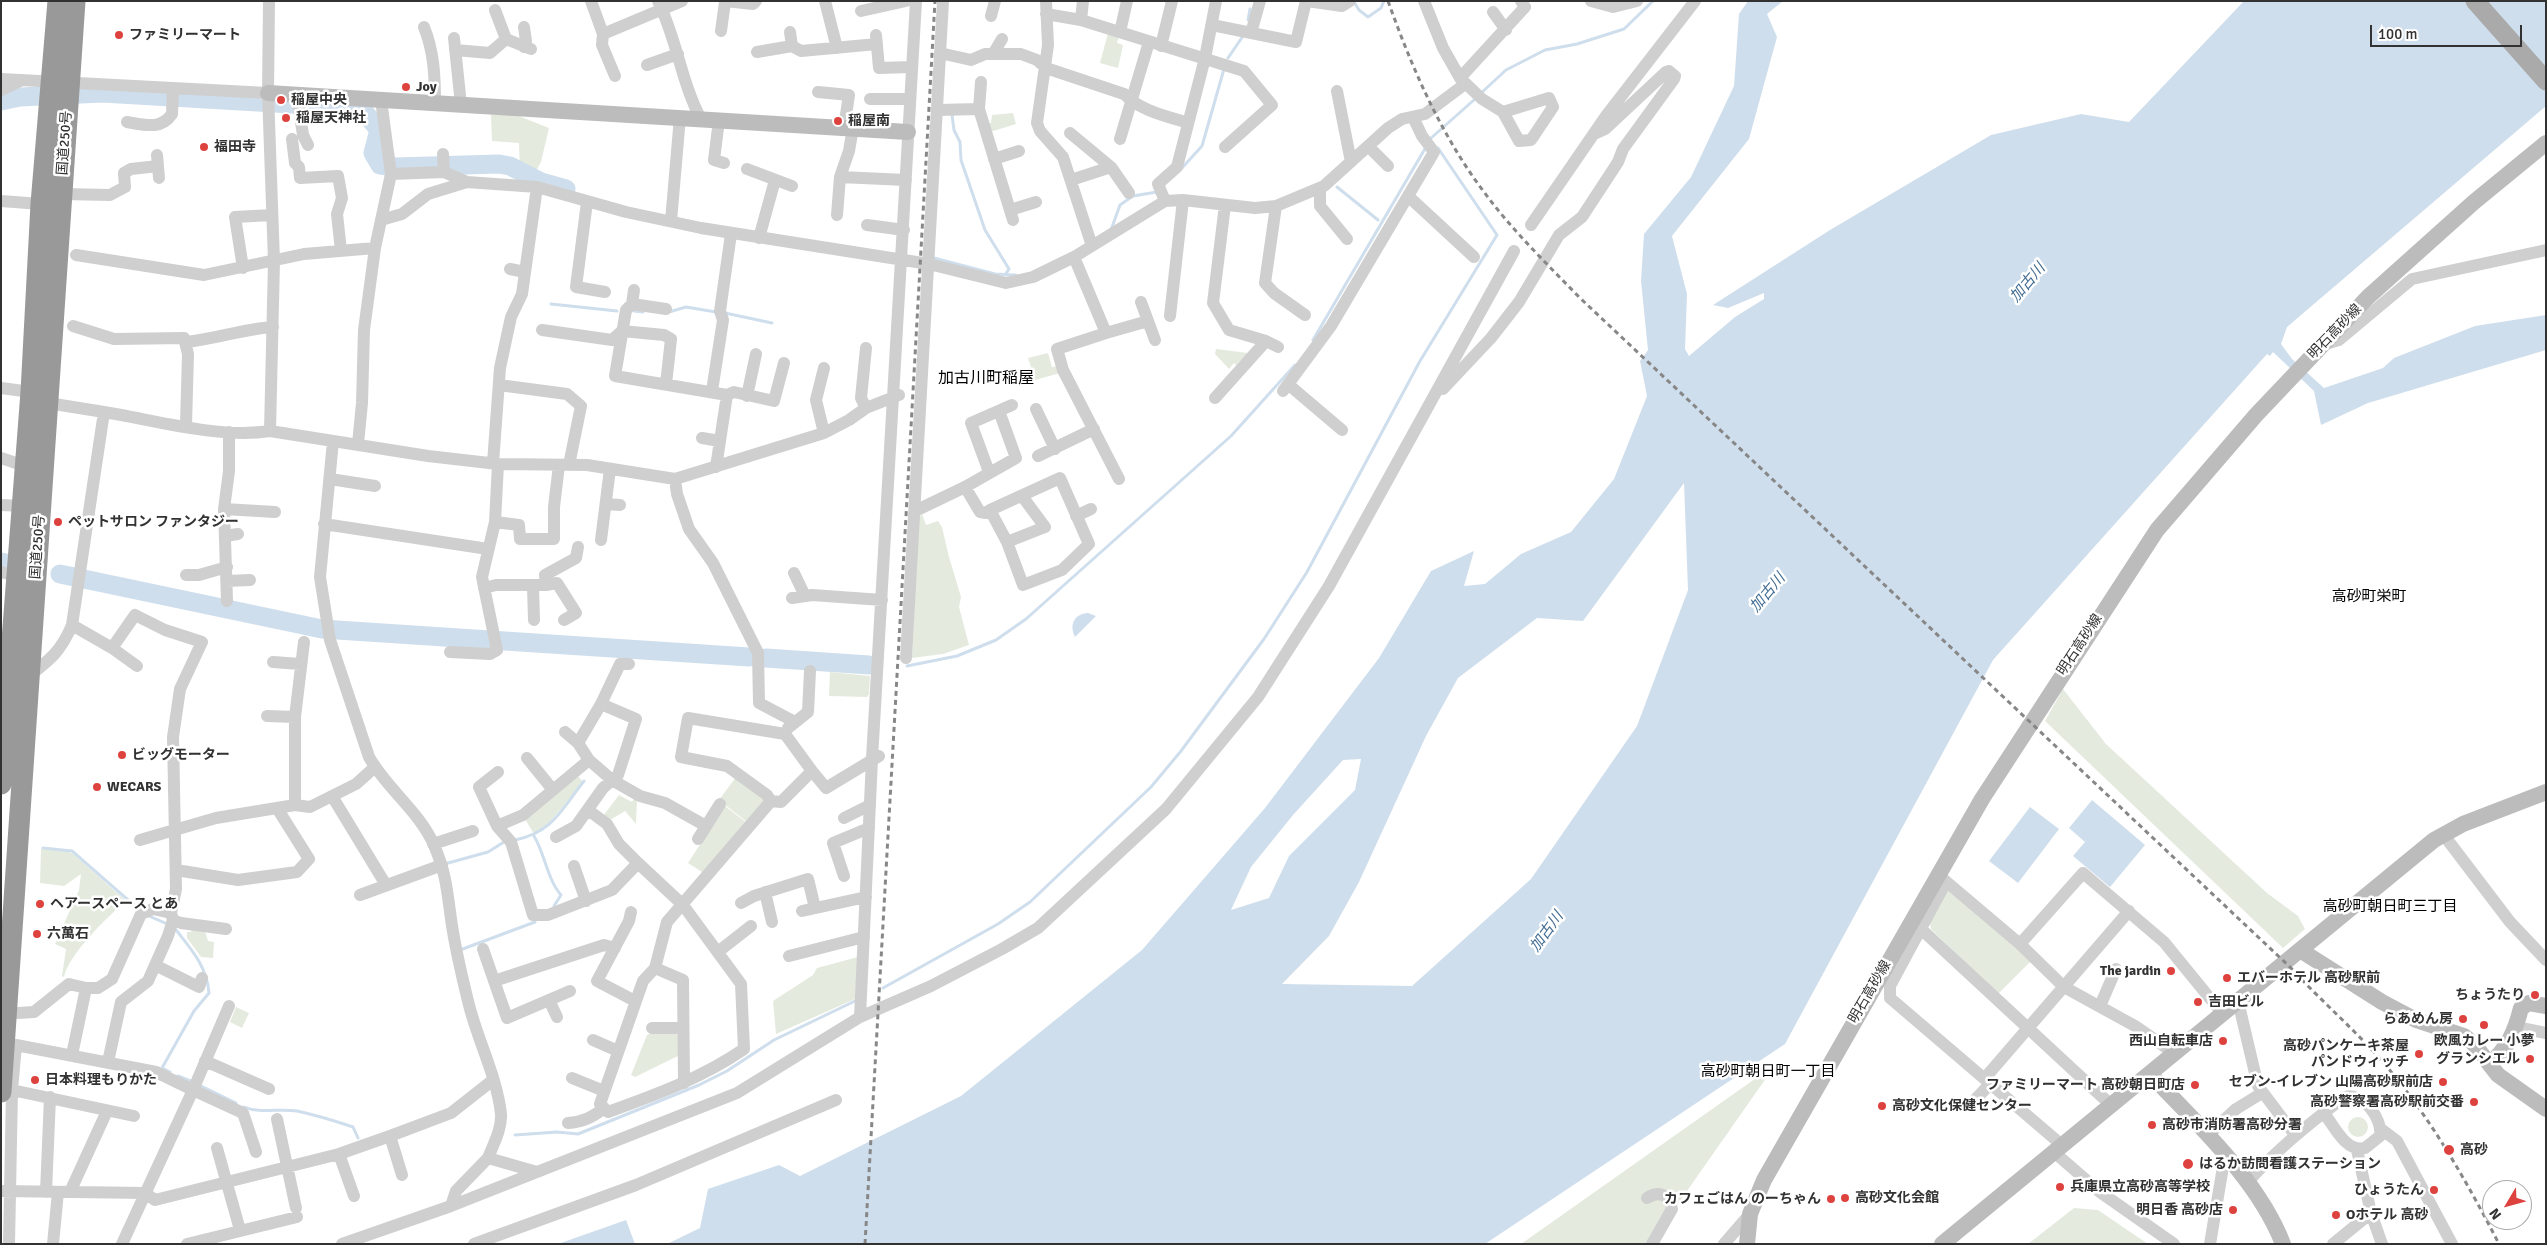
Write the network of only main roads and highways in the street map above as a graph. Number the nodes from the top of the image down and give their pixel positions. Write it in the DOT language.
graph roads {
  1 [pos="58,1"];
  2 [pos="75,1"];
  3 [pos="2476,1"];
  4 [pos="61,81"];
  5 [pos="2546,81"];
  6 [pos="39,398"];
  7 [pos="21,569"];
  8 [pos="13,669"];
  9 [pos="7,770"];
  10 [pos="16,858"];
  11 [pos="16,1045"];
  12 [pos="7,1091"];
  1 -- 4 [label="highway, 国道250号"];
  2 -- 4 [label="highway, 国道250号"];
  3 -- 5 [label="main road"];
  4 -- 6 [label="highway, 国道250号"];
  4 -- 6 [label="highway, 国道250号"];
  6 -- 7 [label="highway, 国道250号"];
  6 -- 7 [label="highway, 国道250号"];
  7 -- 8 [label="highway, 国道250号"];
  8 -- 9 [label="highway, 国道250号"];
  9 -- 10 [label="highway, 国道250号"];
  10 -- 11 [label="highway"];
  10 -- 12 [label="highway, 国道250号"];
}
